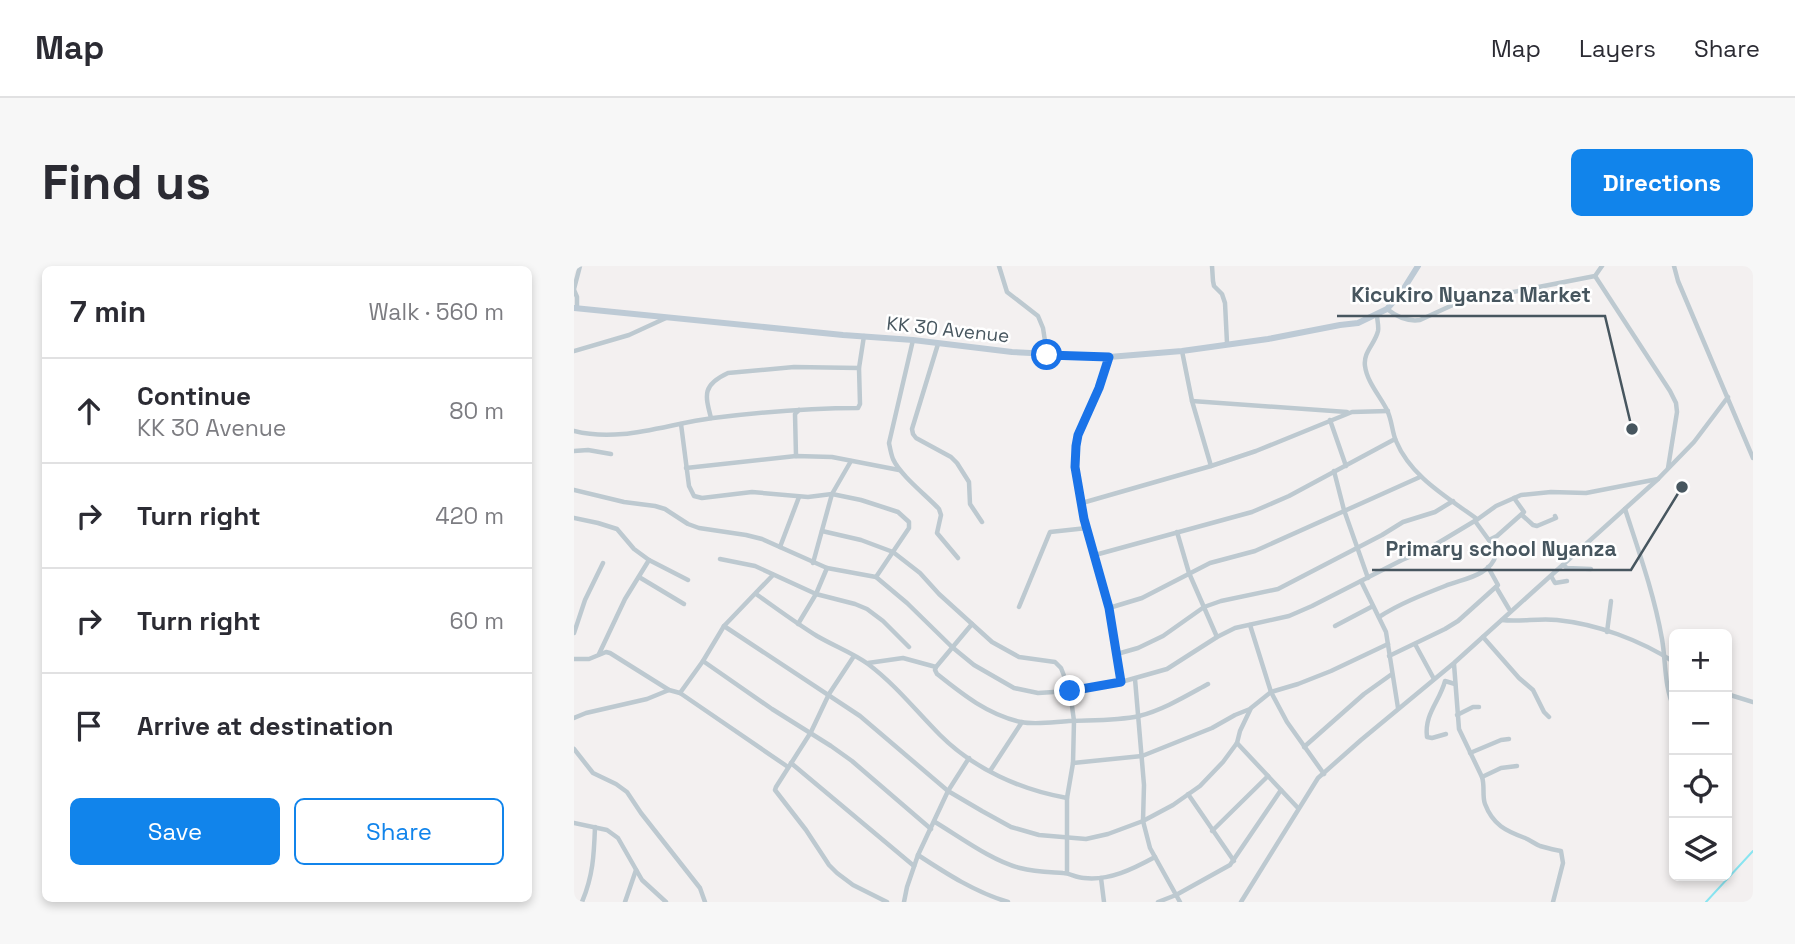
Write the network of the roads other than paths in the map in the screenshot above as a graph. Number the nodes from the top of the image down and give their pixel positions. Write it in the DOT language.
graph roads {
  1 [pos="580,266"];
  2 [pos="999,266"];
  3 [pos="1212,266"];
  4 [pos="1418,266"];
  5 [pos="1602,266"];
  6 [pos="1674,266"];
  7 [pos="1595,276"];
  8 [pos="574,289"];
  9 [pos="575,308"];
  10 [pos="1387,309"];
  11 [pos="1377,315"];
  12 [pos="670,317"];
  13 [pos="864,336"];
  14 [pos="913,340"];
  15 [pos="938,344"];
  16 [pos="1227,344"];
  17 [pos="574,351"];
  18 [pos="1182,351"];
  19 [pos="1047,355"];
  20 [pos="1109,357"];
  21 [pos="859,368"];
  22 [pos="1728,397"];
  23 [pos="1192,401"];
  24 [pos="800,409"];
  25 [pos="1388,411"];
  26 [pos="1352,412"];
  27 [pos="711,418"];
  28 [pos="1330,420"];
  29 [pos="681,424"];
  30 [pos="574,431"];
  31 [pos="1395,439"];
  32 [pos="574,451"];
  33 [pos="611,454"];
  34 [pos="796,456"];
  35 [pos="1753,458"];
  36 [pos="850,460"];
  37 [pos="1211,466"];
  38 [pos="1346,466"];
  39 [pos="686,468"];
  40 [pos="1668,469"];
  41 [pos="900,470"];
  42 [pos="1334,471"];
  43 [pos="1420,477"];
  44 [pos="1658,479"];
  45 [pos="574,492"];
  46 [pos="832,494"];
  47 [pos="799,497"];
  48 [pos="1514,498"];
  49 [pos="1453,501"];
  50 [pos="1082,503"];
  51 [pos="1625,509"];
  52 [pos="1344,510"];
  53 [pos="1522,515"];
  54 [pos="1555,516"];
  55 [pos="574,517"];
  56 [pos="1476,520"];
  57 [pos="982,522"];
  58 [pos="1087,528"];
  59 [pos="822,531"];
  60 [pos="1177,532"];
  61 [pos="1489,540"];
  62 [pos="780,547"];
  63 [pos="1358,548"];
  64 [pos="893,552"];
  65 [pos="1095,555"];
  66 [pos="958,558"];
  67 [pos="720,559"];
  68 [pos="649,560"];
  69 [pos="603,563"];
  70 [pos="814,563"];
  71 [pos="1563,565"];
  72 [pos="1488,567"];
  73 [pos="827,568"];
  74 [pos="1591,569"];
  75 [pos="1189,573"];
  76 [pos="773,575"];
  77 [pos="1551,576"];
  78 [pos="639,577"];
  79 [pos="876,577"];
  80 [pos="1368,578"];
  81 [pos="688,580"];
  82 [pos="1361,581"];
  83 [pos="1567,581"];
  84 [pos="1496,587"];
  85 [pos="756,593"];
  86 [pos="816,594"];
  87 [pos="1611,601"];
  88 [pos="684,604"];
  89 [pos="1373,606"];
  90 [pos="1019,607"];
  91 [pos="1204,607"];
  92 [pos="1109,608"];
  93 [pos="1509,609"];
  94 [pos="1379,617"];
  95 [pos="1502,620"];
  96 [pos="798,624"];
  97 [pos="972,624"];
  98 [pos="1250,625"];
  99 [pos="724,626"];
  100 [pos="1335,626"];
  101 [pos="1607,632"];
  102 [pos="574,633"];
  103 [pos="1217,637"];
  104 [pos="1483,637"];
  105 [pos="1388,644"];
  106 [pos="1415,644"];
  107 [pos="909,647"];
  108 [pos="952,647"];
  109 [pos="1116,654"];
  110 [pos="599,655"];
  111 [pos="854,656"];
  112 [pos="1389,656"];
  113 [pos="1664,656"];
  114 [pos="574,659"];
  115 [pos="1669,659"];
  116 [pos="703,661"];
  117 [pos="867,663"];
  118 [pos="1454,663"];
  119 [pos="936,667"];
  120 [pos="1392,674"];
  121 [pos="1135,679"];
  122 [pos="1434,679"];
  123 [pos="1121,682"];
  124 [pos="1208,684"];
  125 [pos="1455,684"];
  126 [pos="670,690"];
  127 [pos="1070,691"];
  128 [pos="1271,692"];
  129 [pos="1670,692"];
  130 [pos="680,693"];
  131 [pos="829,694"];
  132 [pos="1732,696"];
  133 [pos="1753,702"];
  134 [pos="1479,707"];
  135 [pos="1251,708"];
  136 [pos="1398,709"];
  137 [pos="1457,715"];
  138 [pos="1139,716"];
  139 [pos="574,718"];
  140 [pos="1549,718"];
  141 [pos="1074,721"];
  142 [pos="1022,722"];
  143 [pos="811,732"];
  144 [pos="1446,734"];
  145 [pos="1509,739"];
  146 [pos="1237,743"];
  147 [pos="1304,747"];
  148 [pos="574,749"];
  149 [pos="1470,753"];
  150 [pos="1142,756"];
  151 [pos="969,758"];
  152 [pos="1073,763"];
  153 [pos="790,765"];
  154 [pos="1517,766"];
  155 [pos="990,771"];
  156 [pos="1324,774"];
  157 [pos="1268,776"];
  158 [pos="1482,777"];
  159 [pos="1282,790"];
  160 [pos="948,791"];
  161 [pos="1188,794"];
  162 [pos="1068,798"];
  163 [pos="1298,808"];
  164 [pos="1143,821"];
  165 [pos="935,822"];
  166 [pos="574,823"];
  167 [pos="595,827"];
  168 [pos="931,829"];
  169 [pos="1212,831"];
  170 [pos="1067,838"];
  171 [pos="918,855"];
  172 [pos="1155,857"];
  173 [pos="1234,861"];
  174 [pos="914,866"];
  175 [pos="636,870"];
  176 [pos="1067,873"];
  177 [pos="1101,878"];
  178 [pos="1176,895"];
  179 [pos="582,902"];
  180 [pos="625,902"];
  181 [pos="666,902"];
  182 [pos="705,902"];
  183 [pos="887,902"];
  184 [pos="904,902"];
  185 [pos="1008,902"];
  186 [pos="1104,902"];
  187 [pos="1158,902"];
  188 [pos="1180,902"];
  189 [pos="1241,902"];
  190 [pos="1553,902"];
  1 -- 8 [label="street"];
  2 -- 19 [label="street"];
  3 -- 16 [label="street"];
  4 -- 10 [label="main road, KK 30 Avenue"];
  5 -- 7 [label="street"];
  6 -- 22 [label="street"];
  7 -- 10 [label="street"];
  7 -- 40 [label="street"];
  8 -- 9 [label="street"];
  9 -- 12 [label="main road, KK 30 Avenue"];
  10 -- 11 [label="main road, KK 30 Avenue"];
  11 -- 16 [label="main road, KK 30 Avenue"];
  11 -- 25 [label="street"];
  12 -- 13 [label="main road, KK 30 Avenue"];
  12 -- 17 [label="street"];
  13 -- 14 [label="main road, KK 30 Avenue"];
  13 -- 21 [label="street"];
  14 -- 15 [label="main road, KK 30 Avenue"];
  14 -- 41 [label="street"];
  15 -- 19 [label="main road, KK 30 Avenue"];
  15 -- 57 [label="street"];
  16 -- 18 [label="main road, KK 30 Avenue"];
  18 -- 20 [label="main road, KK 30 Avenue"];
  18 -- 23 [label="street"];
  19 -- 20 [label="main road, KK 30 Avenue"];
  20 -- 50 [label="street"];
  21 -- 24 [label="street"];
  21 -- 27 [label="street"];
  22 -- 35 [label="street"];
  22 -- 40 [label="street"];
  23 -- 26 [label="street"];
  23 -- 37 [label="street"];
  24 -- 27 [label="street"];
  24 -- 34 [label="street"];
  25 -- 26 [label="street"];
  25 -- 31 [label="street"];
  26 -- 28 [label="street"];
  27 -- 29 [label="street"];
  28 -- 37 [label="street"];
  28 -- 38 [label="street"];
  29 -- 30 [label="street"];
  29 -- 39 [label="street"];
  31 -- 38 [label="street"];
  31 -- 43 [label="street"];
  32 -- 33 [label="street"];
  34 -- 36 [label="street"];
  34 -- 39 [label="street"];
  36 -- 41 [label="street"];
  36 -- 46 [label="street"];
  37 -- 50 [label="street"];
  38 -- 42 [label="street"];
  39 -- 47 [label="street"];
  40 -- 44 [label="street"];
  41 -- 66 [label="street"];
  42 -- 52 [label="street"];
  42 -- 60 [label="street"];
  43 -- 49 [label="street"];
  43 -- 52 [label="street"];
  44 -- 48 [label="street"];
  44 -- 51 [label="street"];
  45 -- 62 [label="street"];
  46 -- 47 [label="street"];
  46 -- 59 [label="street"];
  46 -- 64 [label="street"];
  47 -- 62 [label="street"];
  48 -- 53 [label="street"];
  48 -- 56 [label="street"];
  49 -- 56 [label="street"];
  49 -- 63 [label="street"];
  50 -- 58 [label="street"];
  51 -- 71 [label="street"];
  51 -- 113 [label="street"];
  52 -- 63 [label="street"];
  52 -- 75 [label="street"];
  53 -- 54 [label="street"];
  53 -- 61 [label="street"];
  55 -- 68 [label="street"];
  56 -- 61 [label="street"];
  56 -- 80 [label="street"];
  58 -- 65 [label="street"];
  58 -- 90 [label="street"];
  59 -- 64 [label="street"];
  59 -- 70 [label="street"];
  60 -- 65 [label="street"];
  60 -- 75 [label="street"];
  61 -- 72 [label="street"];
  62 -- 70 [label="street"];
  63 -- 80 [label="street"];
  63 -- 91 [label="street"];
  64 -- 79 [label="street"];
  64 -- 97 [label="street"];
  65 -- 92 [label="street"];
  67 -- 76 [label="street"];
  68 -- 78 [label="street"];
  68 -- 81 [label="street"];
  69 -- 102 [label="street"];
  70 -- 73 [label="street"];
  71 -- 74 [label="street"];
  71 -- 77 [label="street"];
  72 -- 84 [label="street"];
  72 -- 94 [label="street"];
  73 -- 79 [label="street"];
  73 -- 86 [label="street"];
  75 -- 91 [label="street"];
  75 -- 92 [label="street"];
  76 -- 85 [label="street"];
  76 -- 86 [label="street"];
  77 -- 83 [label="street"];
  77 -- 95 [label="street"];
  78 -- 88 [label="street"];
  78 -- 110 [label="street"];
  79 -- 108 [label="street"];
  80 -- 82 [label="street"];
  82 -- 89 [label="street"];
  82 -- 98 [label="street"];
  84 -- 93 [label="street"];
  84 -- 106 [label="street"];
  85 -- 96 [label="street"];
  85 -- 99 [label="street"];
  86 -- 96 [label="street"];
  86 -- 107 [label="street"];
  87 -- 101 [label="street"];
  89 -- 94 [label="street"];
  89 -- 100 [label="street"];
  91 -- 103 [label="street"];
  91 -- 109 [label="street"];
  92 -- 109 [label="street"];
  94 -- 105 [label="street"];
  95 -- 101 [label="street"];
  95 -- 104 [label="street"];
  96 -- 111 [label="street"];
  97 -- 108 [label="street"];
  97 -- 127 [label="street"];
  98 -- 103 [label="street"];
  98 -- 128 [label="street"];
  99 -- 116 [label="street"];
  99 -- 131 [label="street"];
  101 -- 113 [label="street"];
  103 -- 121 [label="street"];
  104 -- 118 [label="street"];
  104 -- 140 [label="street"];
  105 -- 112 [label="street"];
  105 -- 128 [label="street"];
  106 -- 112 [label="street"];
  106 -- 122 [label="street"];
  108 -- 119 [label="street"];
  108 -- 127 [label="street"];
  109 -- 123 [label="street"];
  110 -- 114 [label="street"];
  110 -- 126 [label="street"];
  111 -- 117 [label="street"];
  111 -- 131 [label="street"];
  112 -- 120 [label="street"];
  113 -- 115 [label="street"];
  113 -- 129 [label="street"];
  116 -- 130 [label="street"];
  116 -- 143 [label="street"];
  117 -- 119 [label="street"];
  117 -- 151 [label="street"];
  118 -- 122 [label="street"];
  118 -- 125 [label="street"];
  119 -- 142 [label="street"];
  120 -- 136 [label="street"];
  120 -- 147 [label="street"];
  121 -- 123 [label="street"];
  121 -- 138 [label="street"];
  122 -- 136 [label="street"];
  123 -- 127 [label="street"];
  124 -- 138 [label="street"];
  125 -- 137 [label="street"];
  125 -- 144 [label="street"];
  126 -- 130 [label="street"];
  126 -- 139 [label="street"];
  127 -- 141 [label="street"];
  128 -- 135 [label="street"];
  128 -- 147 [label="street"];
  130 -- 153 [label="street"];
  131 -- 143 [label="street"];
  131 -- 160 [label="street"];
  132 -- 133 [label="street"];
  134 -- 137 [label="street"];
  135 -- 146 [label="street"];
  135 -- 150 [label="street"];
  136 -- 156 [label="street"];
  137 -- 149 [label="street"];
  138 -- 141 [label="street"];
  138 -- 150 [label="street"];
  141 -- 142 [label="street"];
  141 -- 152 [label="street"];
  142 -- 155 [label="street"];
  143 -- 153 [label="street"];
  143 -- 168 [label="street"];
  145 -- 149 [label="street"];
  146 -- 157 [label="street"];
  146 -- 161 [label="street"];
  147 -- 156 [label="street"];
  148 -- 182 [label="street"];
  149 -- 158 [label="street"];
  150 -- 152 [label="street"];
  150 -- 164 [label="street"];
  151 -- 155 [label="street"];
  151 -- 160 [label="street"];
  152 -- 162 [label="street"];
  153 -- 174 [label="street"];
  153 -- 183 [label="street"];
  154 -- 158 [label="street"];
  155 -- 162 [label="street"];
  156 -- 163 [label="street"];
  157 -- 159 [label="street"];
  157 -- 169 [label="street"];
  158 -- 190 [label="street"];
  159 -- 163 [label="street"];
  159 -- 173 [label="street"];
  160 -- 165 [label="street"];
  160 -- 170 [label="street"];
  161 -- 164 [label="street"];
  161 -- 169 [label="street"];
  162 -- 170 [label="street"];
  163 -- 189 [label="street"];
  164 -- 170 [label="street"];
  164 -- 172 [label="street"];
  165 -- 168 [label="street"];
  165 -- 176 [label="street"];
  166 -- 167 [label="street"];
  167 -- 175 [label="street"];
  167 -- 179 [label="street"];
  168 -- 171 [label="street"];
  169 -- 173 [label="street"];
  170 -- 176 [label="street"];
  171 -- 174 [label="street"];
  171 -- 185 [label="street"];
  172 -- 177 [label="street"];
  172 -- 178 [label="street"];
  173 -- 178 [label="street"];
  174 -- 184 [label="street"];
  175 -- 180 [label="street"];
  175 -- 181 [label="street"];
  176 -- 177 [label="street"];
  177 -- 186 [label="street"];
  178 -- 187 [label="street"];
  178 -- 188 [label="street"];
}
